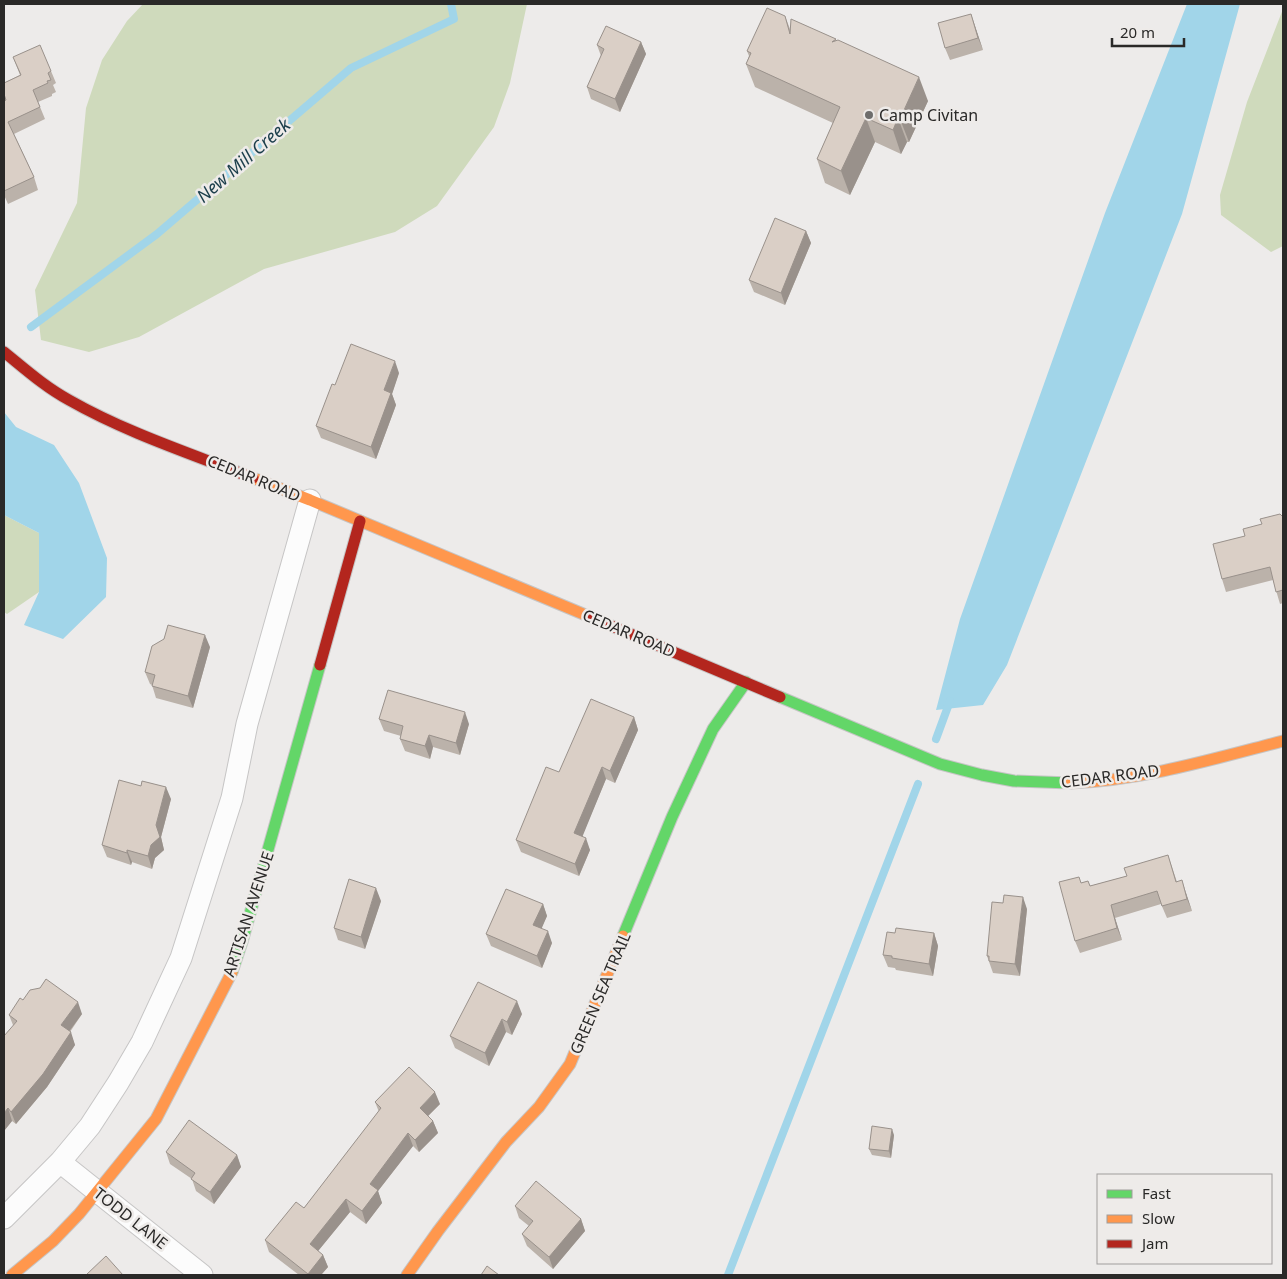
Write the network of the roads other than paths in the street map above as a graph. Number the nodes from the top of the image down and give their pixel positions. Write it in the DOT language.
graph roads {
  1 [pos="4,352"];
  2 [pos="310,500"];
  3 [pos="360,521"];
  4 [pos="746,682"];
  5 [pos="1283,741"];
  6 [pos="60,1162"];
  7 [pos="98,1192"];
  8 [pos="4,1218"];
  9 [pos="12,1275"];
  10 [pos="202,1275"];
  11 [pos="407,1275"];
  1 -- 2 [label="street, CEDAR ROAD"];
  2 -- 3 [label="street, CEDAR ROAD"];
  2 -- 6 [label="street"];
  3 -- 4 [label="street, CEDAR ROAD"];
  3 -- 7 [label="street, ARTISAN AVENUE"];
  4 -- 5 [label="street, CEDAR ROAD"];
  4 -- 11 [label="street, GREEN SEA TRAIL"];
  6 -- 7 [label="street, TODD LANE"];
  6 -- 8 [label="street"];
  7 -- 9 [label="street, ARTISAN AVENUE"];
  7 -- 10 [label="street, TODD LANE"];
}
